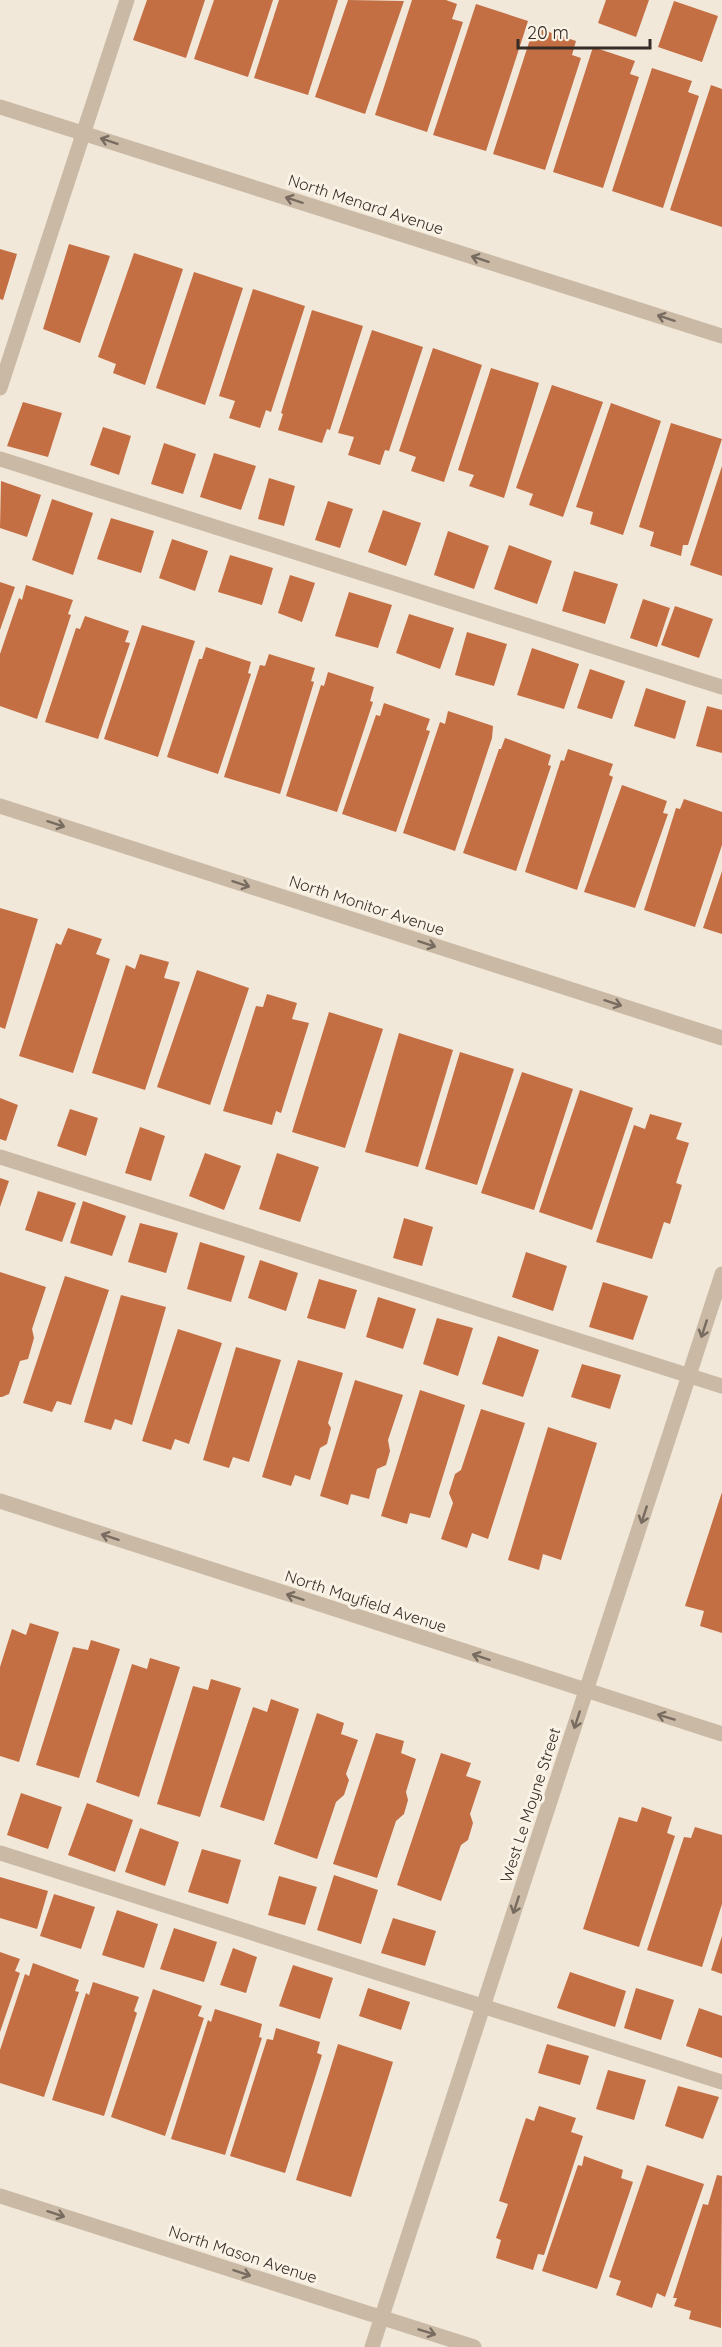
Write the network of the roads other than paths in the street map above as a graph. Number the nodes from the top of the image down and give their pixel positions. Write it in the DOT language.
graph roads {
  1 [pos="127,0"];
  2 [pos="0,107"];
  3 [pos="83,133"];
  4 [pos="722,336"];
  5 [pos="0,388"];
  6 [pos="0,459"];
  7 [pos="722,687"];
  8 [pos="0,806"];
  9 [pos="722,1038"];
  10 [pos="0,1157"];
  11 [pos="722,1274"];
  12 [pos="689,1376"];
  13 [pos="722,1386"];
  14 [pos="0,1501"];
  15 [pos="586,1691"];
  16 [pos="722,1734"];
  17 [pos="0,1853"];
  18 [pos="483,2006"];
  19 [pos="722,2082"];
  20 [pos="0,2196"];
  21 [pos="382,2318"];
  22 [pos="372,2347"];
  23 [pos="474,2347"];
  1 -- 3 [label="street"];
  2 -- 3 [label="street, North Menard Avenue"];
  4 -- 3 [label="street, North Menard Avenue, one-way"];
  3 -- 5 [label="street"];
  6 -- 7 [label="street"];
  8 -- 9 [label="street, North Monitor Avenue, one-way"];
  10 -- 12 [label="street"];
  11 -- 12 [label="street, West Le Moyne Street, one-way"];
  12 -- 13 [label="street"];
  12 -- 15 [label="street, West Le Moyne Street, one-way"];
  15 -- 14 [label="street, North Mayfield Avenue, one-way"];
  16 -- 15 [label="street, North Mayfield Avenue, one-way"];
  15 -- 18 [label="street, West Le Moyne Street, one-way"];
  17 -- 18 [label="street"];
  18 -- 19 [label="street"];
  18 -- 21 [label="street, West Le Moyne Street"];
  20 -- 21 [label="street, North Mason Avenue, one-way"];
  21 -- 22 [label="street, West Le Moyne Street"];
  21 -- 23 [label="street, North Mason Avenue, one-way"];
}
